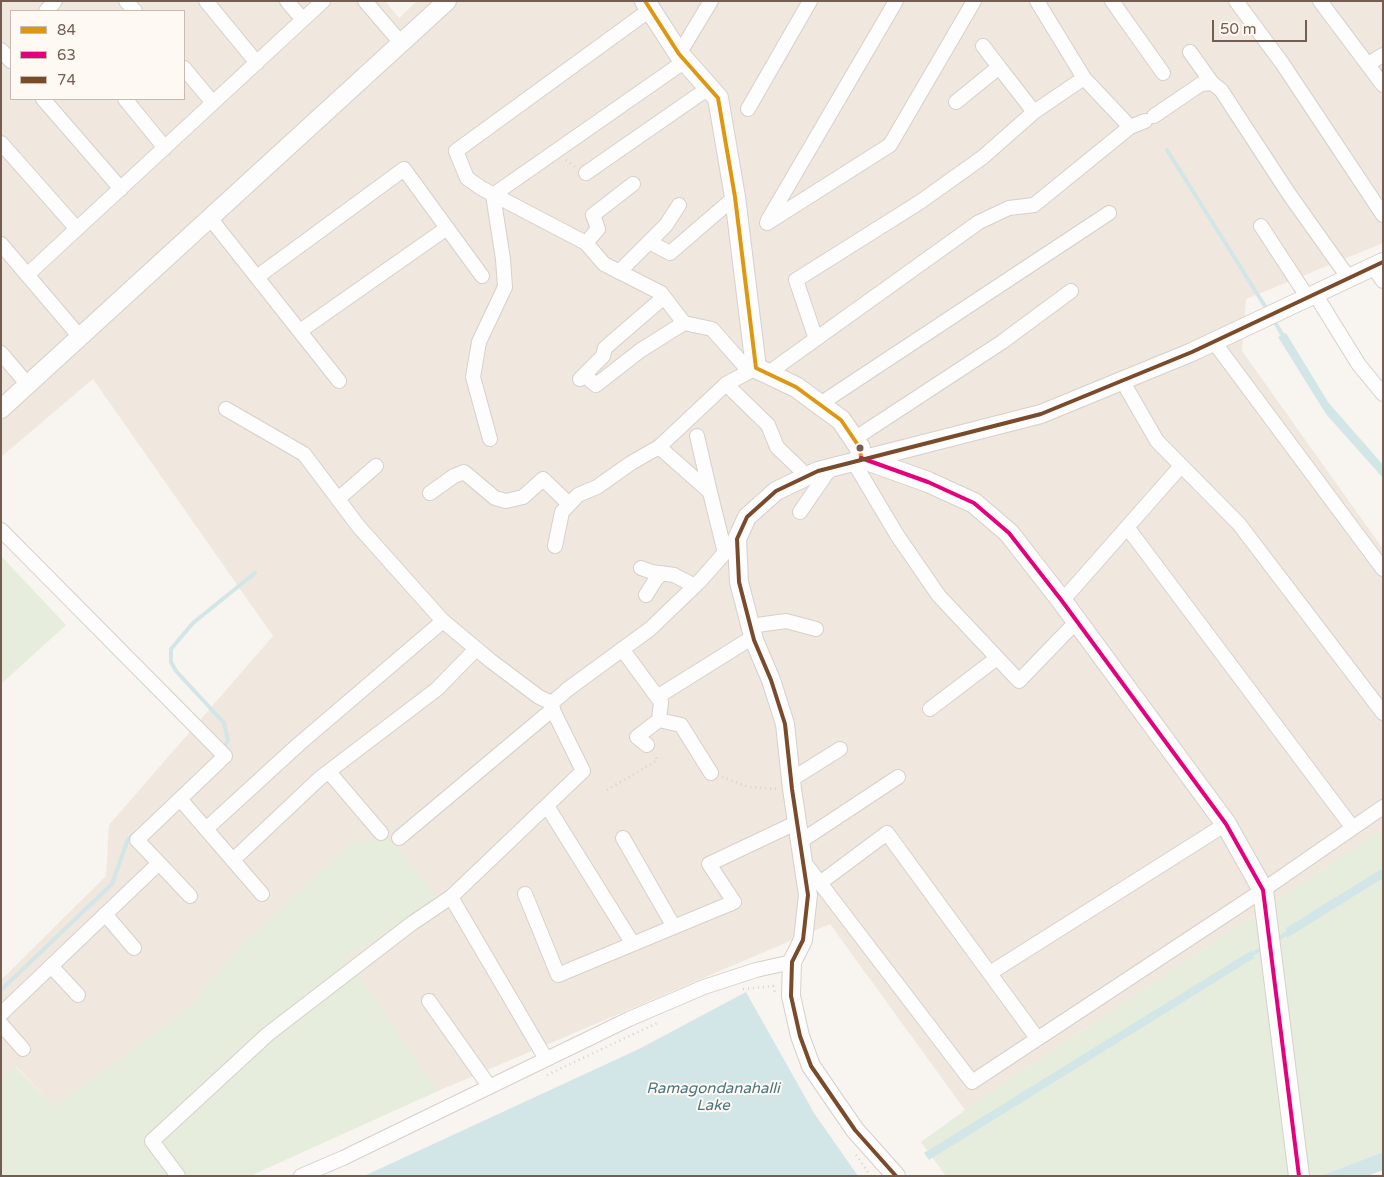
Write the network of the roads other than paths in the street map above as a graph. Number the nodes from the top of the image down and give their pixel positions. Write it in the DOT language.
graph roads {
  1 [pos="206,1"];
  2 [pos="287,1"];
  3 [pos="323,1"];
  4 [pos="365,1"];
  5 [pos="447,1"];
  6 [pos="711,1"];
  7 [pos="810,1"];
  8 [pos="896,1"];
  9 [pos="974,1"];
  10 [pos="1036,1"];
  11 [pos="1112,1"];
  12 [pos="1236,1"];
  13 [pos="1320,1"];
  14 [pos="648,5"];
  15 [pos="303,20"];
  16 [pos="401,43"];
  17 [pos="983,46"];
  18 [pos="1190,52"];
  19 [pos="1383,55"];
  20 [pos="682,58"];
  21 [pos="257,62"];
  22 [pos="1368,64"];
  23 [pos="999,67"];
  24 [pos="185,69"];
  25 [pos="1164,73"];
  26 [pos="1084,78"];
  27 [pos="1212,83"];
  28 [pos="1383,85"];
  29 [pos="710,87"];
  30 [pos="44,100"];
  31 [pos="126,100"];
  32 [pos="956,102"];
  33 [pos="213,103"];
  34 [pos="748,109"];
  35 [pos="1034,112"];
  36 [pos="1130,127"];
  37 [pos="1,143"];
  38 [pos="165,148"];
  39 [pos="586,173"];
  40 [pos="634,184"];
  41 [pos="120,189"];
  42 [pos="493,195"];
  43 [pos="735,197"];
  44 [pos="679,206"];
  45 [pos="1108,213"];
  46 [pos="1383,215"];
  47 [pos="210,218"];
  48 [pos="1261,226"];
  49 [pos="447,228"];
  50 [pos="78,229"];
  51 [pos="649,242"];
  52 [pos="586,243"];
  53 [pos="1,244"];
  54 [pos="1380,270"];
  55 [pos="619,272"];
  56 [pos="28,275"];
  57 [pos="482,276"];
  58 [pos="257,277"];
  59 [pos="1348,277"];
  60 [pos="1071,291"];
  61 [pos="1312,296"];
  62 [pos="664,297"];
  63 [pos="684,323"];
  64 [pos="300,331"];
  65 [pos="80,337"];
  66 [pos="816,339"];
  67 [pos="1214,342"];
  68 [pos="1,352"];
  69 [pos="757,371"];
  70 [pos="339,381"];
  71 [pos="1123,382"];
  72 [pos="28,384"];
  73 [pos="726,384"];
  74 [pos="1383,394"];
  75 [pos="820,404"];
  76 [pos="1,409"];
  77 [pos="226,409"];
  78 [pos="697,436"];
  79 [pos="490,439"];
  80 [pos="854,439"];
  81 [pos="659,447"];
  82 [pos="857,459"];
  83 [pos="376,466"];
  84 [pos="1182,466"];
  85 [pos="831,467"];
  86 [pos="807,476"];
  87 [pos="710,492"];
  88 [pos="430,493"];
  89 [pos="338,500"];
  90 [pos="570,504"];
  91 [pos="800,512"];
  92 [pos="1127,526"];
  93 [pos="1,530"];
  94 [pos="738,538"];
  95 [pos="556,546"];
  96 [pos="725,553"];
  97 [pos="642,568"];
  98 [pos="1383,569"];
  99 [pos="662,573"];
  100 [pos="695,586"];
  101 [pos="646,595"];
  102 [pos="1062,601"];
  103 [pos="443,621"];
  104 [pos="1077,621"];
  105 [pos="816,629"];
  106 [pos="752,632"];
  107 [pos="476,649"];
  108 [pos="622,649"];
  109 [pos="997,658"];
  110 [pos="657,697"];
  111 [pos="551,705"];
  112 [pos="930,709"];
  113 [pos="1383,713"];
  114 [pos="660,720"];
  115 [pos="646,745"];
  116 [pos="840,749"];
  117 [pos="329,772"];
  118 [pos="712,773"];
  119 [pos="898,777"];
  120 [pos="792,784"];
  121 [pos="180,799"];
  122 [pos="547,806"];
  123 [pos="1383,807"];
  124 [pos="798,822"];
  125 [pos="1226,824"];
  126 [pos="1352,827"];
  127 [pos="206,829"];
  128 [pos="380,832"];
  129 [pos="399,838"];
  130 [pos="623,838"];
  131 [pos="801,841"];
  132 [pos="233,860"];
  133 [pos="804,862"];
  134 [pos="159,863"];
  135 [pos="820,883"];
  136 [pos="1263,890"];
  137 [pos="262,894"];
  138 [pos="525,894"];
  139 [pos="190,896"];
  140 [pos="451,897"];
  141 [pos="105,914"];
  142 [pos="674,927"];
  143 [pos="633,944"];
  144 [pos="134,948"];
  145 [pos="792,962"];
  146 [pos="51,966"];
  147 [pos="990,973"];
  148 [pos="78,995"];
  149 [pos="430,1001"];
  150 [pos="1,1014"];
  151 [pos="1,1024"];
  152 [pos="1037,1038"];
  153 [pos="23,1049"];
  154 [pos="546,1059"];
  155 [pos="489,1086"];
  156 [pos="178,1176"];
  157 [pos="301,1176"];
  158 [pos="896,1176"];
  159 [pos="1299,1176"];
  1 -- 21 [label="street"];
  2 -- 15 [label="street"];
  3 -- 15 [label="street"];
  4 -- 16 [label="street"];
  5 -- 16 [label="street"];
  6 -- 20 [label="street"];
  7 -- 34 [label="street"];
  8 -- 9 [label="street"];
  10 -- 26 [label="street"];
  11 -- 25 [label="street"];
  12 -- 46 [label="street"];
  13 -- 22 [label="street"];
  14 -- 20 [label="main road"];
  14 -- 42 [label="street"];
  15 -- 21 [label="street"];
  16 -- 47 [label="street"];
  17 -- 23 [label="street"];
  18 -- 27 [label="street"];
  19 -- 22 [label="street"];
  20 -- 29 [label="main road"];
  20 -- 42 [label="street"];
  21 -- 33 [label="street"];
  22 -- 28 [label="street"];
  23 -- 32 [label="street"];
  23 -- 35 [label="street"];
  24 -- 33 [label="street"];
  26 -- 35 [label="street"];
  26 -- 36 [label="street"];
  27 -- 36 [label="street"];
  27 -- 59 [label="street"];
  29 -- 39 [label="street"];
  29 -- 43 [label="main road"];
  30 -- 41 [label="street"];
  31 -- 38 [label="street"];
  33 -- 38 [label="street"];
  35 -- 66 [label="street"];
  36 -- 66 [label="street"];
  37 -- 50 [label="street"];
  38 -- 41 [label="street"];
  40 -- 52 [label="street"];
  41 -- 50 [label="street"];
  42 -- 52 [label="street"];
  42 -- 79 [label="street"];
  43 -- 51 [label="street"];
  43 -- 69 [label="main road"];
  44 -- 51 [label="street"];
  45 -- 75 [label="street"];
  47 -- 58 [label="street"];
  47 -- 65 [label="street"];
  48 -- 61 [label="street"];
  49 -- 57 [label="street"];
  49 -- 58 [label="street"];
  49 -- 64 [label="street"];
  50 -- 56 [label="street"];
  51 -- 55 [label="street"];
  52 -- 55 [label="street"];
  53 -- 56 [label="street"];
  54 -- 59 [label="street"];
  55 -- 62 [label="street"];
  56 -- 65 [label="street"];
  58 -- 64 [label="street"];
  59 -- 61 [label="street"];
  60 -- 80 [label="street"];
  61 -- 67 [label="street"];
  61 -- 74 [label="street"];
  62 -- 63 [label="street"];
  62 -- 63 [label="street"];
  63 -- 69 [label="street"];
  64 -- 70 [label="street"];
  65 -- 72 [label="street"];
  66 -- 69 [label="street"];
  67 -- 71 [label="street"];
  67 -- 98 [label="street"];
  68 -- 72 [label="street"];
  69 -- 73 [label="street"];
  69 -- 75 [label="main road"];
  71 -- 82 [label="street"];
  71 -- 84 [label="street"];
  72 -- 76 [label="street"];
  73 -- 81 [label="street"];
  73 -- 86 [label="street"];
  75 -- 80 [label="main road"];
  77 -- 89 [label="street"];
  78 -- 87 [label="street"];
  80 -- 82 [label="main road"];
  81 -- 87 [label="street"];
  81 -- 90 [label="street"];
  82 -- 85 [label="street"];
  82 -- 102 [label="main road"];
  82 -- 109 [label="street"];
  83 -- 89 [label="street"];
  84 -- 92 [label="street"];
  84 -- 113 [label="street"];
  85 -- 86 [label="street"];
  85 -- 91 [label="street"];
  86 -- 94 [label="street"];
  87 -- 96 [label="street"];
  88 -- 90 [label="street"];
  89 -- 103 [label="street"];
  90 -- 95 [label="street"];
  92 -- 102 [label="street"];
  92 -- 126 [label="street"];
  93 -- 121 [label="street"];
  94 -- 96 [label="street"];
  94 -- 106 [label="street"];
  96 -- 100 [label="street"];
  97 -- 99 [label="street"];
  99 -- 100 [label="street"];
  99 -- 101 [label="street"];
  100 -- 108 [label="street"];
  102 -- 104 [label="main road"];
  103 -- 107 [label="street"];
  103 -- 127 [label="street"];
  104 -- 109 [label="street"];
  104 -- 125 [label="main road"];
  105 -- 106 [label="street"];
  106 -- 110 [label="street"];
  106 -- 120 [label="street"];
  107 -- 111 [label="street"];
  107 -- 117 [label="street"];
  108 -- 110 [label="street"];
  108 -- 111 [label="street"];
  109 -- 112 [label="street"];
  110 -- 114 [label="street"];
  111 -- 122 [label="street"];
  111 -- 129 [label="street"];
  114 -- 115 [label="street"];
  114 -- 118 [label="street"];
  116 -- 120 [label="street"];
  117 -- 128 [label="street"];
  117 -- 132 [label="street"];
  119 -- 131 [label="street"];
  120 -- 124 [label="street"];
  121 -- 127 [label="street"];
  121 -- 134 [label="street"];
  122 -- 140 [label="street"];
  122 -- 143 [label="street"];
  123 -- 126 [label="street"];
  124 -- 131 [label="street"];
  124 -- 142 [label="street"];
  125 -- 136 [label="main road"];
  125 -- 147 [label="street"];
  126 -- 136 [label="street"];
  127 -- 132 [label="street"];
  130 -- 142 [label="street"];
  131 -- 133 [label="street"];
  132 -- 137 [label="street"];
  133 -- 135 [label="street"];
  133 -- 145 [label="street"];
  134 -- 139 [label="street"];
  134 -- 141 [label="street"];
  135 -- 147 [label="street"];
  135 -- 152 [label="street"];
  136 -- 152 [label="street"];
  136 -- 159 [label="main road"];
  138 -- 143 [label="street"];
  140 -- 154 [label="street"];
  140 -- 156 [label="street"];
  141 -- 144 [label="street"];
  141 -- 146 [label="street"];
  142 -- 143 [label="street"];
  145 -- 154 [label="street"];
  145 -- 158 [label="street"];
  146 -- 148 [label="street"];
  146 -- 150 [label="street"];
  147 -- 152 [label="street"];
  149 -- 155 [label="street"];
  151 -- 153 [label="street"];
  154 -- 155 [label="street"];
  155 -- 157 [label="street"];
}
